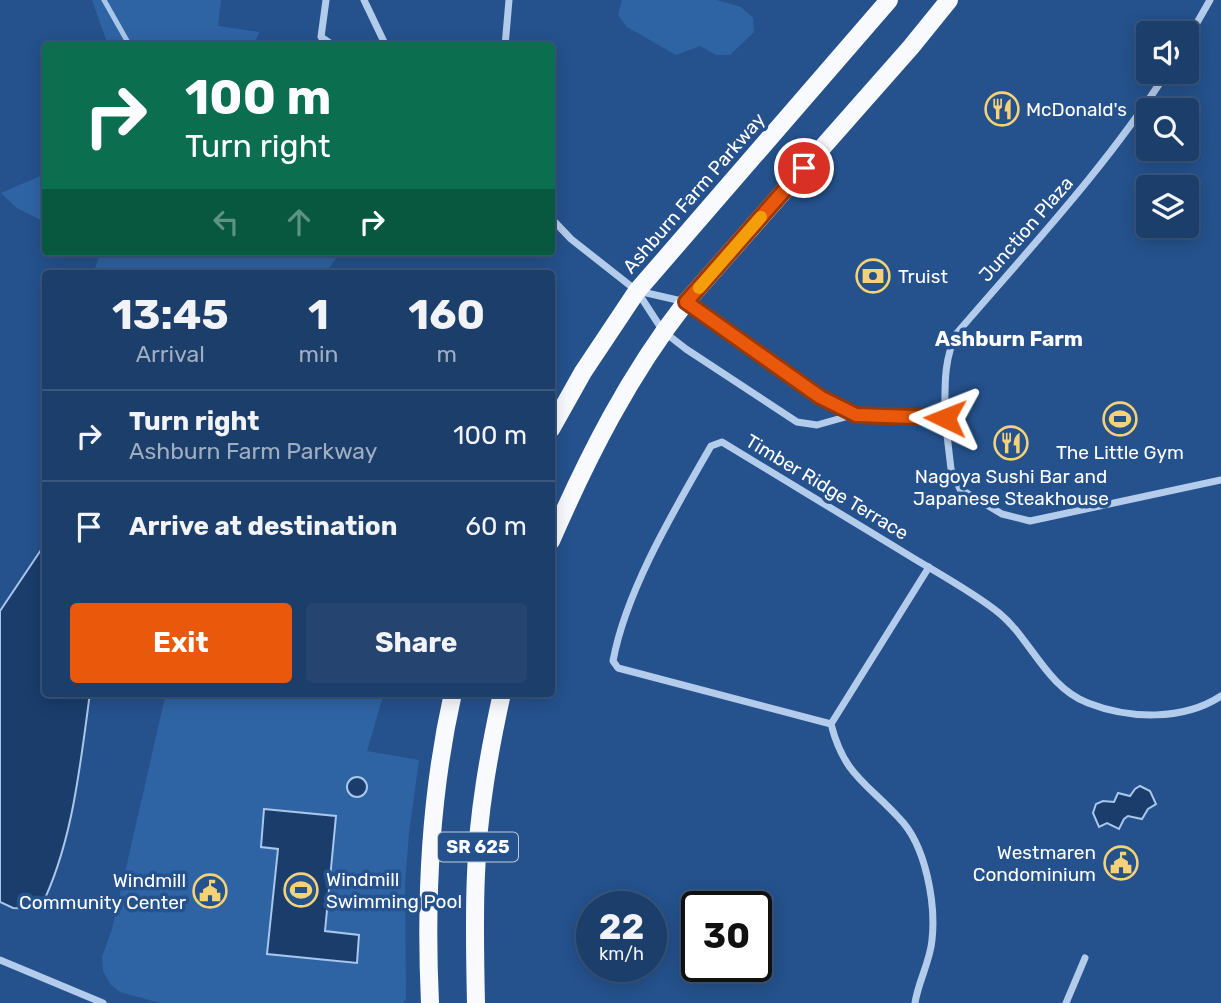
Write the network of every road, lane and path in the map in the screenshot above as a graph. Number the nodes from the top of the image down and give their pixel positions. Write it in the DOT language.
graph roads {
  1 [pos="326,0"];
  2 [pos="364,0"];
  3 [pos="509,0"];
  4 [pos="889,0"];
  5 [pos="949,0"];
  6 [pos="1210,0"];
  7 [pos="1198,21"];
  8 [pos="328,42"];
  9 [pos="384,42"];
  10 [pos="505,42"];
  11 [pos="1160,84"];
  12 [pos="555,222"];
  13 [pos="637,291"];
  14 [pos="686,302"];
  15 [pos="663,331"];
  16 [pos="856,415"];
  17 [pos="945,418"];
  18 [pos="555,422"];
  19 [pos="1221,480"];
  20 [pos="555,532"];
  21 [pos="929,567"];
  22 [pos="1221,696"];
  23 [pos="452,697"];
  24 [pos="501,697"];
  25 [pos="831,724"];
  26 [pos="1085,958"];
  27 [pos="0,960"];
  28 [pos="103,1003"];
  29 [pos="430,1003"];
  30 [pos="476,1003"];
  31 [pos="915,1003"];
  32 [pos="1066,1003"];
  1 -- 8 [label="street"];
  2 -- 9 [label="street"];
  3 -- 10 [label="street"];
  4 -- 13 [label="main road, Ashburn Farm Parkway"];
  5 -- 14 [label="main road"];
  6 -- 7 [label="street"];
  11 -- 17 [label="street, Junction Plaza"];
  12 -- 13 [label="street"];
  13 -- 14 [label="street"];
  13 -- 15 [label="street"];
  13 -- 18 [label="main road, Ashburn Farm Parkway"];
  14 -- 15 [label="main road"];
  14 -- 16 [label="street"];
  15 -- 16 [label="street"];
  15 -- 20 [label="main road"];
  16 -- 17 [label="street"];
  17 -- 19 [label="street, Junction Plaza"];
  21 -- 22 [label="street, Timber Ridge Terrace"];
  21 -- 25 [label="street"];
  21 -- 25 [label="street, Timber Ridge Terrace"];
  23 -- 29 [label="main road, SR 625"];
  24 -- 30 [label="main road, SR 625"];
  25 -- 31 [label="street"];
  26 -- 32 [label="street"];
  27 -- 28 [label="street"];
}
